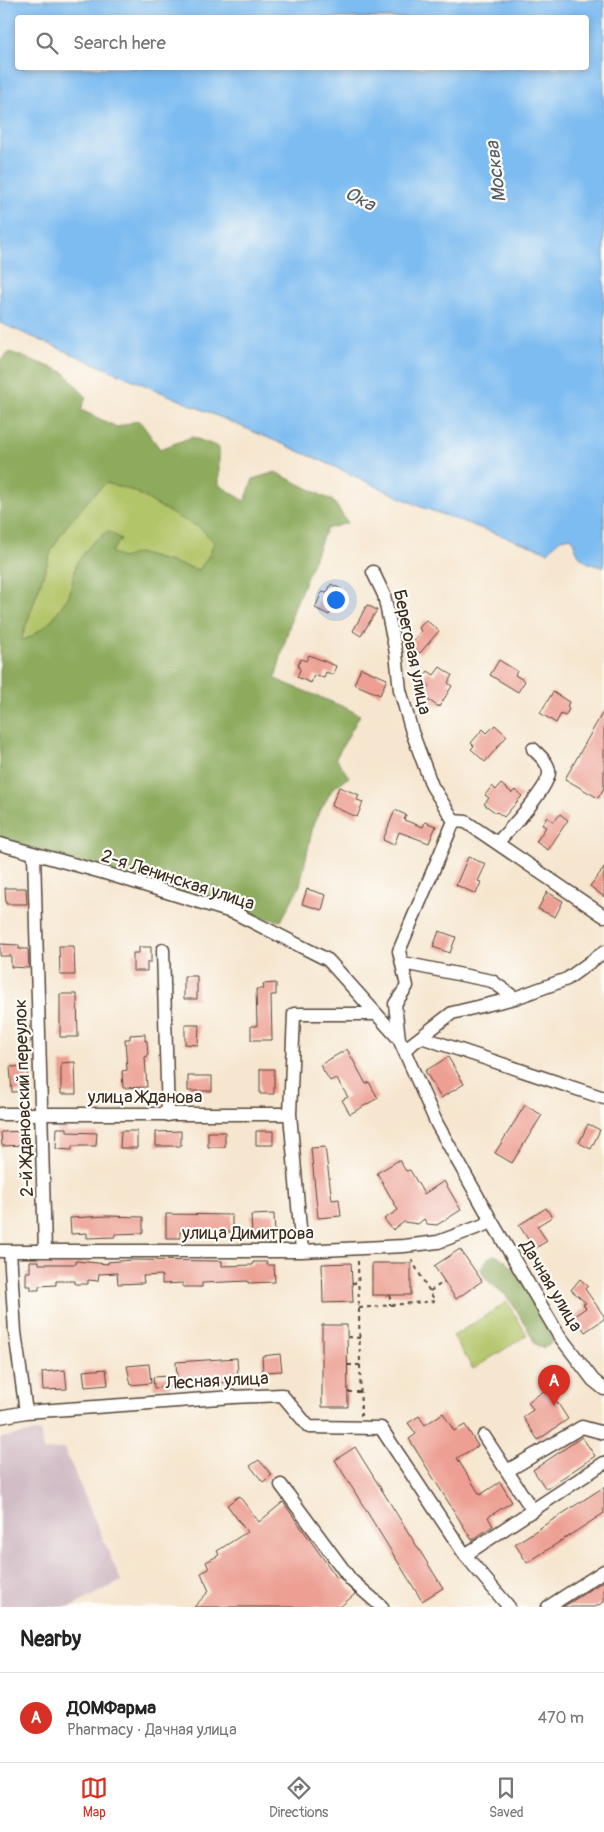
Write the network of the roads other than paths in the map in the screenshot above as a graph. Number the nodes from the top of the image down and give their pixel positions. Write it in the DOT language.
graph roads {
  1 [pos="373,572"];
  2 [pos="533,749"];
  3 [pos="454,821"];
  4 [pos="497,843"];
  5 [pos="0,844"];
  6 [pos="34,854"];
  7 [pos="604,916"];
  8 [pos="163,950"];
  9 [pos="604,952"];
  10 [pos="403,963"];
  11 [pos="515,998"];
  12 [pos="376,1014"];
  13 [pos="421,1037"];
  14 [pos="401,1045"];
  15 [pos="604,1098"];
  16 [pos="0,1114"];
  17 [pos="290,1114"];
  18 [pos="43,1115"];
  19 [pos="168,1115"];
  20 [pos="492,1222"];
  21 [pos="5,1251"];
  22 [pos="45,1251"];
  23 [pos="302,1251"];
  24 [pos="604,1389"];
  25 [pos="26,1412"];
  26 [pos="0,1417"];
  27 [pos="604,1433"];
  28 [pos="484,1436"];
  29 [pos="604,1464"];
  30 [pos="507,1472"];
  31 [pos="281,1485"];
  32 [pos="533,1511"];
  33 [pos="465,1555"];
  34 [pos="604,1571"];
  35 [pos="382,1607"];
  36 [pos="509,1607"];
  37 [pos="548,1607"];
  1 -- 3 [label="street, Береговая улица"];
  2 -- 4 [label="street"];
  3 -- 4 [label="street"];
  3 -- 10 [label="street"];
  4 -- 7 [label="street"];
  5 -- 6 [label="street, 2-я Ленинская улица"];
  6 -- 12 [label="street, 2-я Ленинская улица"];
  6 -- 18 [label="street, 2-й Ждановский переулок"];
  8 -- 19 [label="street"];
  9 -- 11 [label="street"];
  10 -- 11 [label="street"];
  10 -- 14 [label="street"];
  11 -- 13 [label="street"];
  12 -- 14 [label="street, 2-я Ленинская улица"];
  12 -- 17 [label="street"];
  13 -- 14 [label="street"];
  13 -- 15 [label="street"];
  14 -- 20 [label="street, 2-я Ленинская улица"];
  16 -- 18 [label="street, улица Жданова"];
  17 -- 19 [label="street, улица Жданова"];
  17 -- 23 [label="street"];
  18 -- 19 [label="street, улица Жданова"];
  18 -- 22 [label="street, 2-й Ждановский переулок"];
  20 -- 23 [label="street, улица Димитрова"];
  20 -- 24 [label="street, Дачная улица"];
  21 -- 22 [label="street, улица Димитрова"];
  21 -- 25 [label="street"];
  22 -- 23 [label="street, улица Димитрова"];
  25 -- 26 [label="street, Лесная улица"];
  25 -- 33 [label="street, Лесная улица"];
  27 -- 30 [label="street"];
  28 -- 30 [label="street"];
  29 -- 32 [label="street"];
  30 -- 32 [label="street"];
  31 -- 35 [label="street"];
  32 -- 33 [label="street"];
  33 -- 36 [label="street, Лесная улица"];
  34 -- 37 [label="street"];
}
